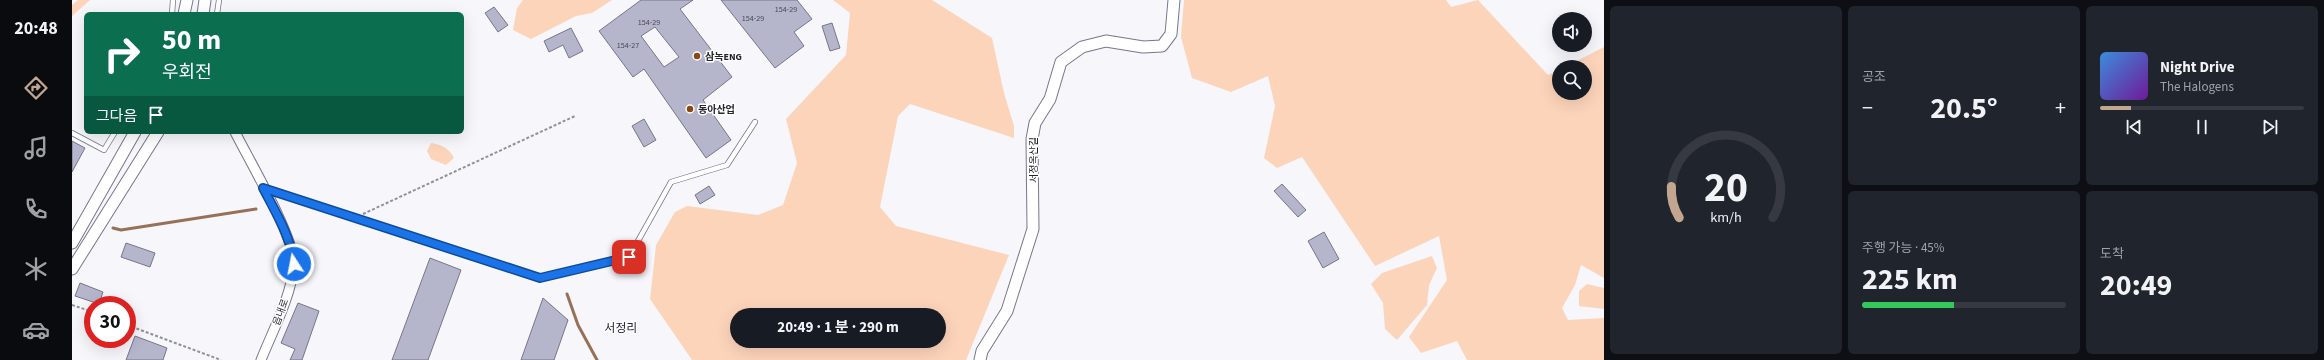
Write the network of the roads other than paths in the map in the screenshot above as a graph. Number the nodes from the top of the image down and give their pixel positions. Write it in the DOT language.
graph roads {
  1 [pos="173,0"];
  2 [pos="187,0"];
  3 [pos="205,0"];
  4 [pos="219,0"];
  5 [pos="1174,0"];
  6 [pos="172,12"];
  7 [pos="184,12"];
  8 [pos="203,12"];
  9 [pos="217,12"];
  10 [pos="755,122"];
  11 [pos="72,134"];
  12 [pos="115,134"];
  13 [pos="134,134"];
  14 [pos="157,134"];
  15 [pos="236,134"];
  16 [pos="263,188"];
  17 [pos="72,243"];
  18 [pos="72,269"];
  19 [pos="261,360"];
  20 [pos="980,360"];
  1 -- 6 [label="lane"];
  2 -- 7 [label="street"];
  3 -- 8 [label="street"];
  4 -- 9 [label="lane"];
  5 -- 20 [label="street, 서정옥산길"];
  10 -- 16 [label="lane"];
  11 -- 12 [label="lane"];
  13 -- 17 [label="street"];
  14 -- 18 [label="street"];
  15 -- 16 [label="street, 읍내로"];
  16 -- 19 [label="street, 읍내로"];
}
